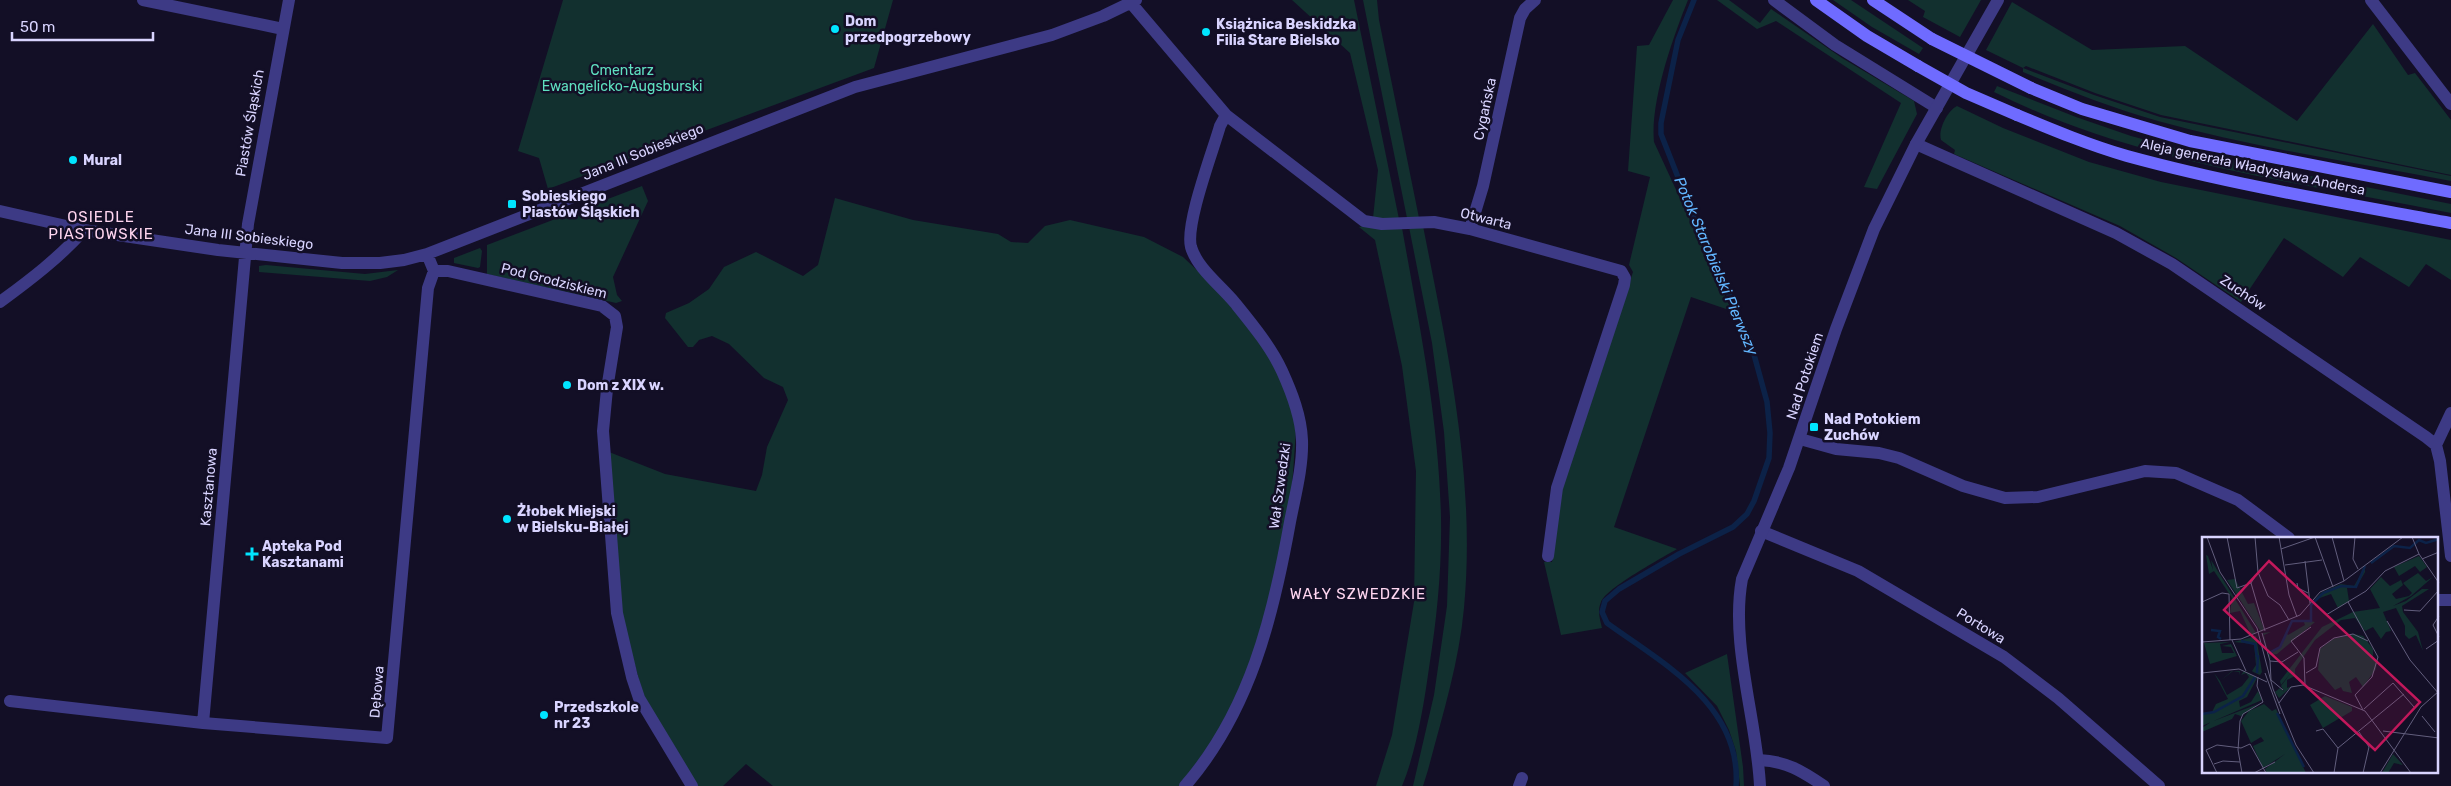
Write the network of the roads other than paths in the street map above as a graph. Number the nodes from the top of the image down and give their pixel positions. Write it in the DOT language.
graph roads {
  1 [pos="143,0"];
  2 [pos="289,0"];
  3 [pos="1535,0"];
  4 [pos="1774,0"];
  5 [pos="1816,0"];
  6 [pos="1873,0"];
  7 [pos="1998,0"];
  8 [pos="2371,0"];
  9 [pos="1133,1"];
  10 [pos="283,29"];
  11 [pos="2451,104"];
  12 [pos="1937,108"];
  13 [pos="1226,115"];
  14 [pos="1916,144"];
  15 [pos="2451,192"];
  16 [pos="0,211"];
  17 [pos="2451,223"];
  18 [pos="1470,229"];
  19 [pos="84,230"];
  20 [pos="245,253"];
  21 [pos="427,254"];
  22 [pos="433,269"];
  23 [pos="0,302"];
  24 [pos="2451,413"];
  25 [pos="1800,439"];
  26 [pos="2436,445"];
  27 [pos="1761,531"];
  28 [pos="2288,537"];
  29 [pos="1548,556"];
  30 [pos="2451,556"];
  31 [pos="2438,600"];
  32 [pos="2451,600"];
  33 [pos="10,700"];
  34 [pos="203,723"];
  35 [pos="1759,760"];
  36 [pos="692,786"];
  37 [pos="1185,786"];
  38 [pos="1760,786"];
  39 [pos="1824,786"];
  40 [pos="2159,786"];
  1 -- 10 [label="street"];
  2 -- 10 [label="street, Piastów Śląskich"];
  3 -- 18 [label="street, Cygańska"];
  4 -- 12 [label="street"];
  5 -- 17 [label="main road, Aleja generała Władysława Andersa, bridge"];
  6 -- 15 [label="main road, Aleja generała Władysława Andersa, bridge"];
  7 -- 12 [label="street, Nad Potokiem"];
  8 -- 11 [label="street"];
  9 -- 13 [label="street, Otwarta"];
  9 -- 21 [label="street, Jana III Sobieskiego"];
  10 -- 20 [label="street, Piastów Śląskich"];
  12 -- 14 [label="street, Nad Potokiem"];
  13 -- 18 [label="street, Otwarta"];
  13 -- 37 [label="street, Wał Szwedzki"];
  14 -- 25 [label="street, Nad Potokiem"];
  14 -- 26 [label="street, Zuchów"];
  16 -- 19 [label="street, Jana III Sobieskiego"];
  18 -- 29 [label="street, Otwarta"];
  19 -- 20 [label="street, Jana III Sobieskiego"];
  19 -- 23 [label="street"];
  20 -- 21 [label="street, Jana III Sobieskiego"];
  20 -- 34 [label="street, Kasztanowa"];
  21 -- 22 [label="street"];
  22 -- 34 [label="street, Dębowa"];
  22 -- 36 [label="street, Pod Grodziskiem"];
  24 -- 26 [label="street"];
  25 -- 27 [label="street, Nad Potokiem"];
  25 -- 28 [label="street"];
  26 -- 30 [label="street"];
  27 -- 35 [label="street, Nad Potokiem"];
  27 -- 40 [label="street, Portowa"];
  31 -- 32 [label="street"];
  33 -- 34 [label="street, Dębowa"];
  35 -- 38 [label="street, Nad Potokiem"];
  35 -- 39 [label="street"];
}
